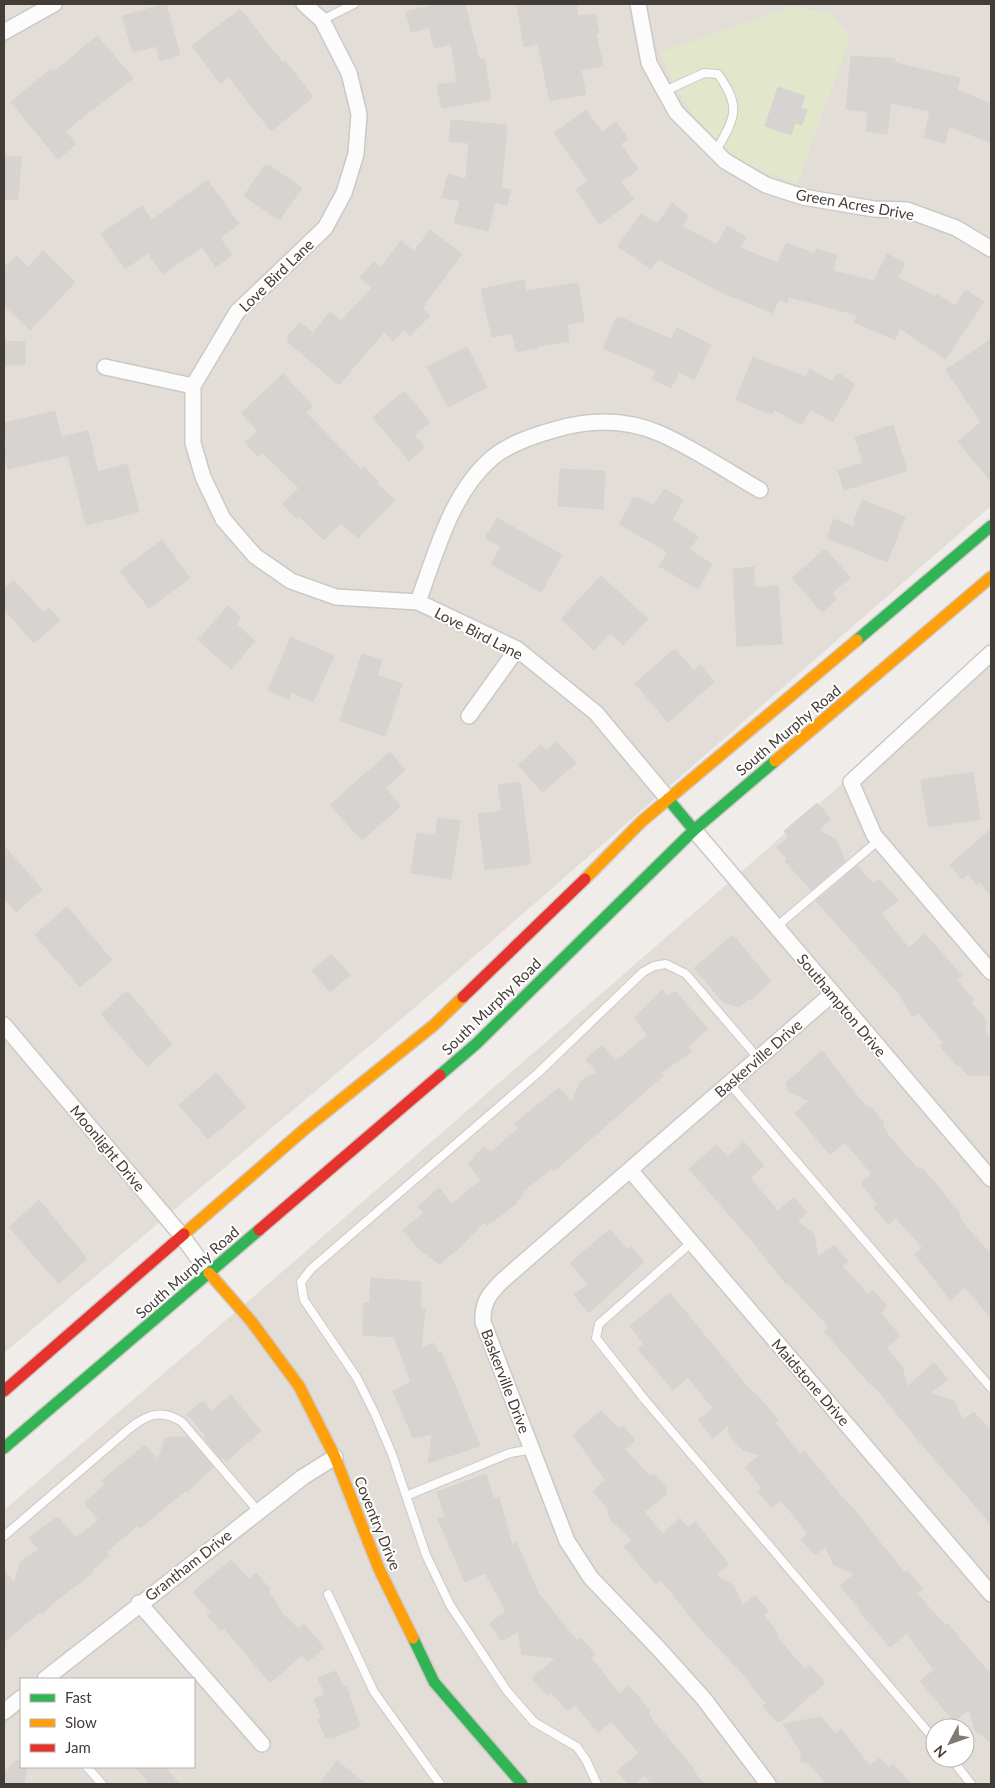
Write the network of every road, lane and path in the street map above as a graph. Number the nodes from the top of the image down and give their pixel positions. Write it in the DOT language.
graph roads {
  1 [pos="54,4"];
  2 [pos="304,4"];
  3 [pos="354,4"];
  4 [pos="638,4"];
  5 [pos="322,20"];
  6 [pos="4,32"];
  7 [pos="665,91"];
  8 [pos="716,151"];
  9 [pos="991,249"];
  10 [pos="105,367"];
  11 [pos="193,386"];
  12 [pos="760,490"];
  13 [pos="991,526"];
  14 [pos="991,577"];
  15 [pos="418,602"];
  16 [pos="517,649"];
  17 [pos="991,653"];
  18 [pos="469,716"];
  19 [pos="668,799"];
  20 [pos="694,830"];
  21 [pos="879,840"];
  22 [pos="776,927"];
  23 [pos="991,972"];
  24 [pos="832,994"];
  25 [pos="4,1025"];
  26 [pos="758,1058"];
  27 [pos="729,1083"];
  28 [pos="630,1170"];
  29 [pos="991,1179"];
  30 [pos="182,1236"];
  31 [pos="692,1242"];
  32 [pos="209,1273"];
  33 [pos="991,1388"];
  34 [pos="4,1391"];
  35 [pos="4,1448"];
  36 [pos="533,1449"];
  37 [pos="335,1456"];
  38 [pos="406,1496"];
  39 [pos="258,1511"];
  40 [pos="4,1536"];
  41 [pos="328,1594"];
  42 [pos="991,1594"];
  43 [pos="139,1603"];
  44 [pos="46,1678"];
  45 [pos="20,1699"];
  46 [pos="4,1712"];
  47 [pos="925,1728"];
  48 [pos="262,1744"];
  49 [pos="88,1768"];
  50 [pos="959,1768"];
  51 [pos="102,1784"];
  52 [pos="440,1784"];
  53 [pos="522,1784"];
  54 [pos="597,1784"];
  55 [pos="768,1784"];
  56 [pos="971,1784"];
  1 -- 6 [label="street"];
  2 -- 5 [label="street, Love Bird Lane"];
  3 -- 5 [label="lane"];
  4 -- 7 [label="street, Green Acres Drive"];
  5 -- 11 [label="street, Love Bird Lane"];
  7 -- 8 [label="street, Green Acres Drive"];
  7 -- 8 [label="lane"];
  8 -- 9 [label="street, Green Acres Drive"];
  10 -- 11 [label="street"];
  11 -- 15 [label="street, Love Bird Lane"];
  12 -- 15 [label="street"];
  13 -- 19 [label="main road, South Murphy Road"];
  14 -- 20 [label="main road, South Murphy Road"];
  15 -- 16 [label="street, Love Bird Lane"];
  16 -- 18 [label="street"];
  16 -- 19 [label="street, Love Bird Lane"];
  17 -- 21 [label="street"];
  19 -- 20 [label="main road"];
  19 -- 30 [label="main road, South Murphy Road"];
  20 -- 22 [label="street, Southampton Drive"];
  20 -- 32 [label="main road, South Murphy Road"];
  21 -- 22 [label="lane"];
  21 -- 23 [label="street"];
  22 -- 24 [label="street, Southampton Drive"];
  24 -- 26 [label="street, Baskerville Drive"];
  24 -- 29 [label="street, Southampton Drive"];
  25 -- 30 [label="street, Moonlight Drive"];
  26 -- 27 [label="street, Baskerville Drive"];
  26 -- 38 [label="lane"];
  27 -- 28 [label="street, Baskerville Drive"];
  27 -- 33 [label="lane"];
  28 -- 31 [label="street, Maidstone Drive"];
  28 -- 36 [label="street, Baskerville Drive"];
  30 -- 32 [label="street, Moonlight Drive"];
  30 -- 34 [label="main road, South Murphy Road"];
  31 -- 42 [label="street, Maidstone Drive"];
  31 -- 47 [label="lane"];
  32 -- 35 [label="main road, South Murphy Road"];
  32 -- 37 [label="main road, Coventry Drive"];
  36 -- 38 [label="lane"];
  36 -- 55 [label="street, Baskerville Drive"];
  37 -- 39 [label="street, Grantham Drive"];
  37 -- 53 [label="main road, Coventry Drive"];
  38 -- 54 [label="lane"];
  39 -- 40 [label="lane"];
  39 -- 43 [label="street, Grantham Drive"];
  41 -- 52 [label="lane"];
  43 -- 44 [label="street, Grantham Drive"];
  43 -- 48 [label="street"];
  45 -- 46 [label="street"];
  49 -- 51 [label="lane"];
  50 -- 56 [label="lane"];
}
